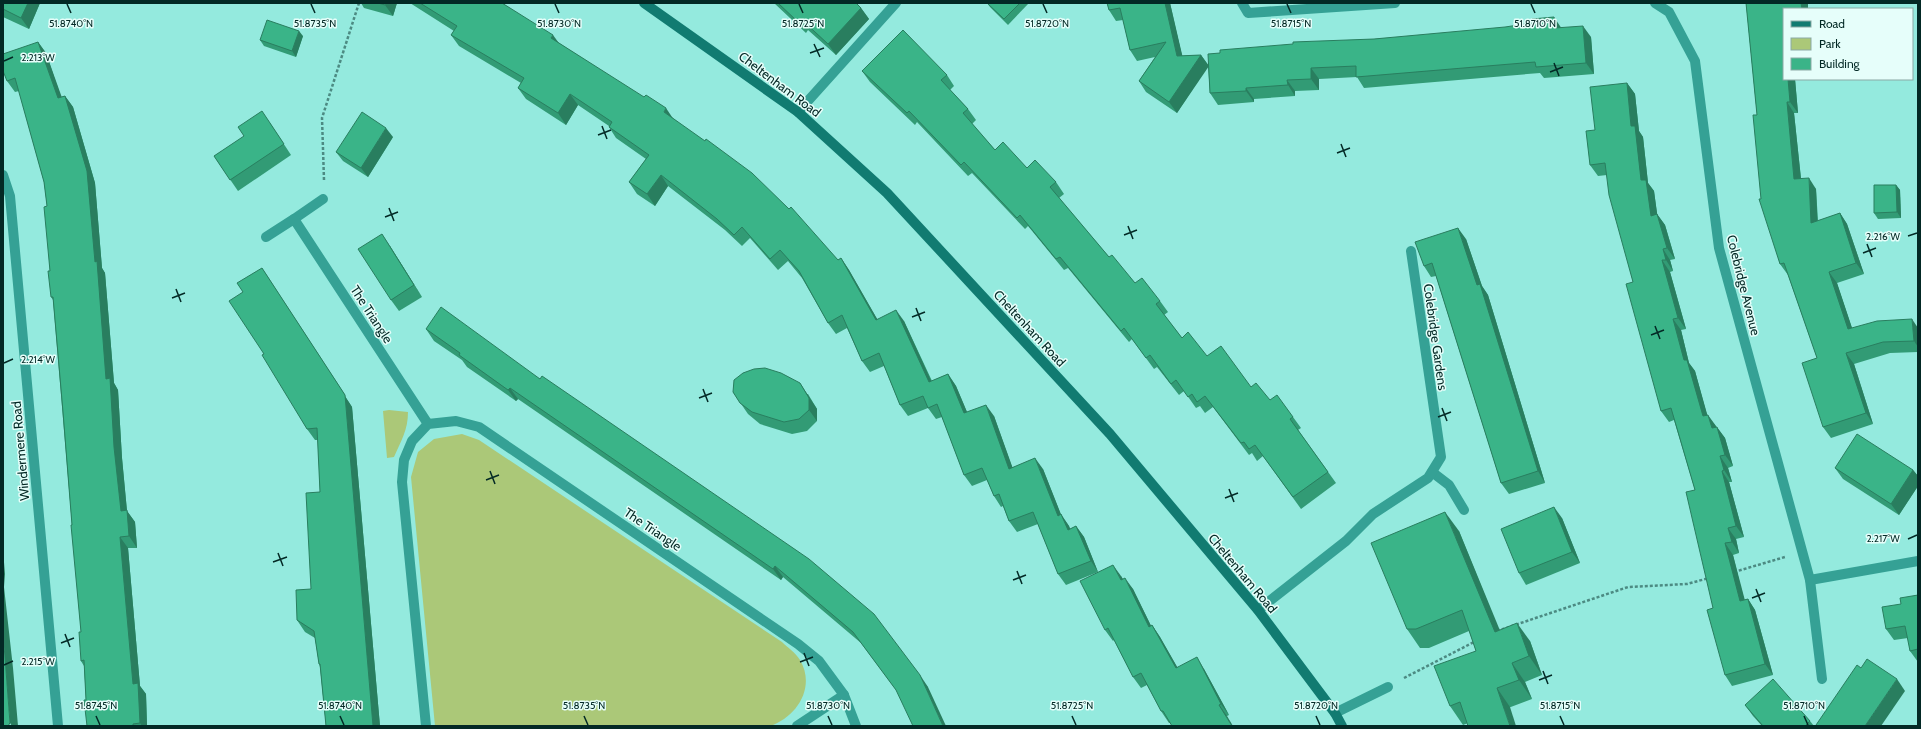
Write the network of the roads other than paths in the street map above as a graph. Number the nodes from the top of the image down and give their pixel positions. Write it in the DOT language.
graph roads {
  1 [pos="644,3"];
  2 [pos="896,3"];
  3 [pos="1242,3"];
  4 [pos="1395,3"];
  5 [pos="1655,3"];
  6 [pos="1372,4"];
  7 [pos="798,112"];
  8 [pos="3,175"];
  9 [pos="323,199"];
  10 [pos="294,219"];
  11 [pos="266,237"];
  12 [pos="1411,251"];
  13 [pos="428,424"];
  14 [pos="1432,472"];
  15 [pos="1464,510"];
  16 [pos="1918,561"];
  17 [pos="1810,580"];
  18 [pos="1258,610"];
  19 [pos="1822,679"];
  20 [pos="1388,686"];
  21 [pos="844,695"];
  22 [pos="1335,713"];
  23 [pos="58,726"];
  24 [pos="426,726"];
  25 [pos="797,726"];
  26 [pos="856,726"];
  27 [pos="1342,726"];
  1 -- 7 [label="main road, Cheltenham Road"];
  2 -- 7 [label="street"];
  3 -- 6 [label="street"];
  4 -- 6 [label="street"];
  5 -- 17 [label="street, Colebridge Avenue"];
  7 -- 18 [label="main road, Cheltenham Road"];
  8 -- 23 [label="street, Windermere Road"];
  9 -- 10 [label="street"];
  10 -- 11 [label="street"];
  10 -- 13 [label="street, The Triangle"];
  12 -- 14 [label="street, Colebridge Gardens"];
  13 -- 21 [label="street, The Triangle"];
  13 -- 24 [label="street"];
  14 -- 15 [label="street"];
  14 -- 18 [label="street, Colebridge Gardens"];
  16 -- 17 [label="street"];
  17 -- 19 [label="street, Colebridge Avenue"];
  18 -- 22 [label="main road, Cheltenham Road"];
  20 -- 22 [label="street"];
  21 -- 25 [label="street"];
  21 -- 26 [label="street, The Triangle"];
  22 -- 27 [label="main road, Cheltenham Road"];
}
